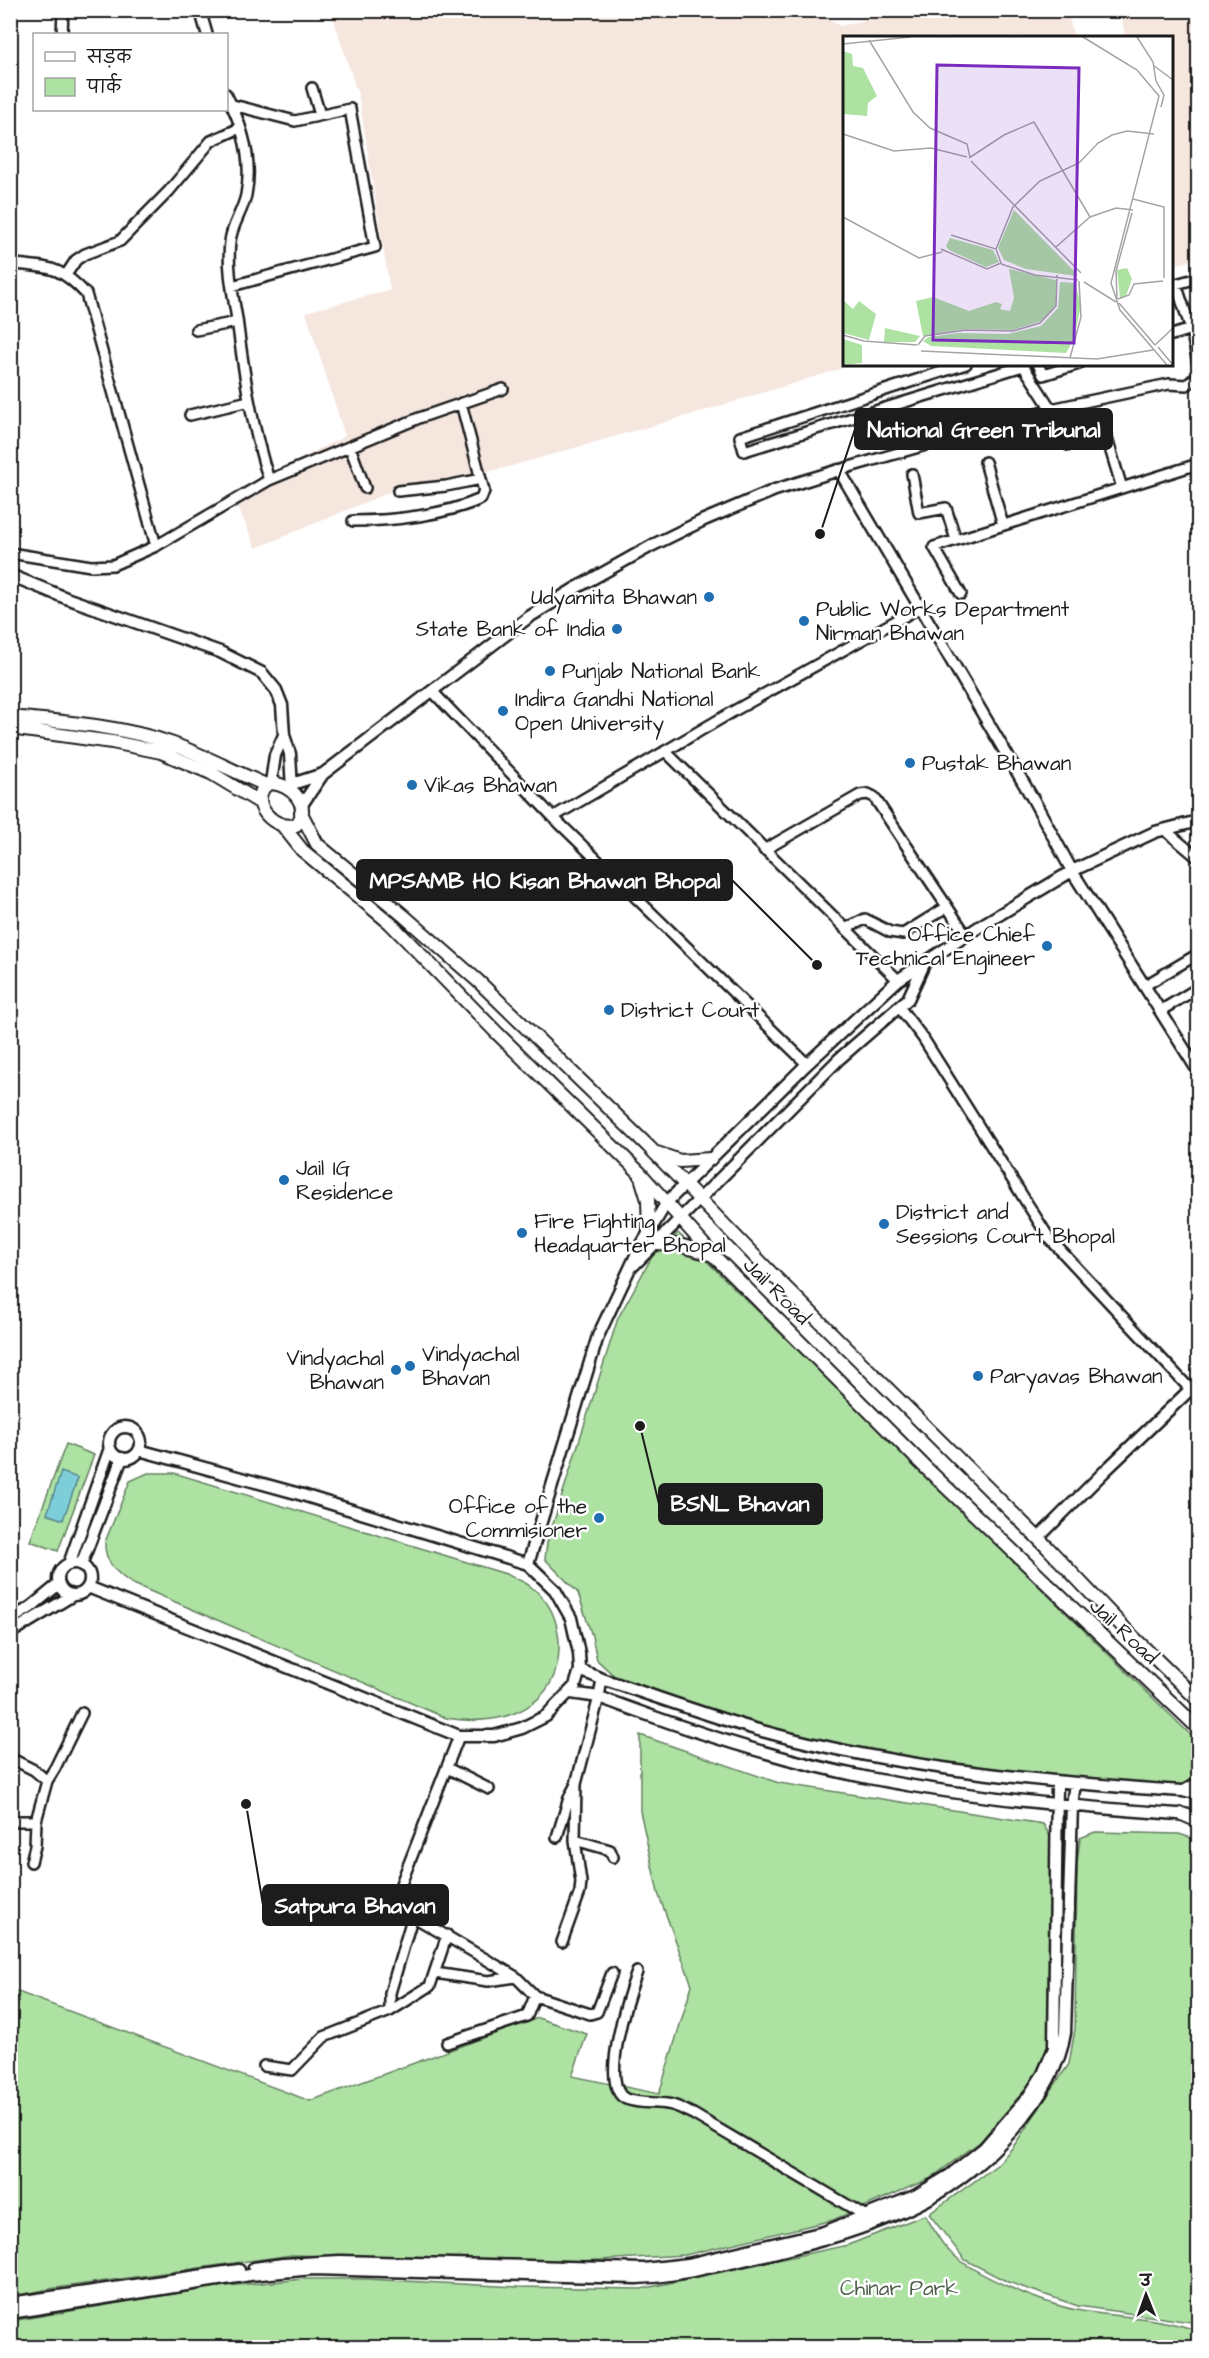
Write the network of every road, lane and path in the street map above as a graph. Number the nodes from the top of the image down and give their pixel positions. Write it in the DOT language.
graph roads {
  1 [pos="63,10"];
  2 [pos="200,10"];
  3 [pos="62,33"];
  4 [pos="207,33"];
  5 [pos="312,88"];
  6 [pos="228,96"];
  7 [pos="233,105"];
  8 [pos="320,115"];
  9 [pos="240,128"];
  10 [pos="10,257"];
  11 [pos="66,275"];
  12 [pos="1198,278"];
  13 [pos="232,286"];
  14 [pos="1188,317"];
  15 [pos="1198,317"];
  16 [pos="237,322"];
  17 [pos="1191,329"];
  18 [pos="196,330"];
  19 [pos="1173,335"];
  20 [pos="1198,364"];
  21 [pos="960,366"];
  22 [pos="1020,366"];
  23 [pos="1024,366"];
  24 [pos="1039,366"];
  25 [pos="1072,366"];
  26 [pos="1198,375"];
  27 [pos="503,389"];
  28 [pos="249,401"];
  29 [pos="461,403"];
  30 [pos="1051,409"];
  31 [pos="190,415"];
  32 [pos="1068,445"];
  33 [pos="350,447"];
  34 [pos="985,462"];
  35 [pos="1198,464"];
  36 [pos="839,470"];
  37 [pos="912,474"];
  38 [pos="481,479"];
  39 [pos="269,480"];
  40 [pos="365,488"];
  41 [pos="1122,488"];
  42 [pos="398,491"];
  43 [pos="353,521"];
  44 [pos="1003,525"];
  45 [pos="956,540"];
  46 [pos="156,546"];
  47 [pos="10,553"];
  48 [pos="10,575"];
  49 [pos="961,594"];
  50 [pos="919,608"];
  51 [pos="433,692"];
  52 [pos="10,717"];
  53 [pos="10,728"];
  54 [pos="284,735"];
  55 [pos="665,751"];
  56 [pos="323,774"];
  57 [pos="269,784"];
  58 [pos="290,787"];
  59 [pos="259,802"];
  60 [pos="301,809"];
  61 [pos="553,817"];
  62 [pos="1198,821"];
  63 [pos="283,826"];
  64 [pos="1165,830"];
  65 [pos="764,850"];
  66 [pos="1198,858"];
  67 [pos="1072,871"];
  68 [pos="947,907"];
  69 [pos="846,929"];
  70 [pos="966,935"];
  71 [pos="1198,954"];
  72 [pos="925,962"];
  73 [pos="898,980"];
  74 [pos="1144,986"];
  75 [pos="1198,988"];
  76 [pos="899,1007"];
  77 [pos="1160,1011"];
  78 [pos="807,1064"];
  79 [pos="1198,1071"];
  80 [pos="653,1151"];
  81 [pos="710,1159"];
  82 [pos="640,1173"];
  83 [pos="685,1183"];
  84 [pos="701,1199"];
  85 [pos="667,1202"];
  86 [pos="682,1218"];
  87 [pos="649,1232"];
  88 [pos="655,1244"];
  89 [pos="712,1254"];
  90 [pos="628,1271"];
  91 [pos="1194,1385"];
  92 [pos="110,1448"];
  93 [pos="139,1450"];
  94 [pos="122,1458"];
  95 [pos="1038,1538"];
  96 [pos="69,1564"];
  97 [pos="528,1564"];
  98 [pos="81,1565"];
  99 [pos="59,1584"];
  100 [pos="88,1587"];
  101 [pos="72,1595"];
  102 [pos="10,1620"];
  103 [pos="10,1633"];
  104 [pos="580,1670"];
  105 [pos="602,1679"];
  106 [pos="571,1693"];
  107 [pos="599,1697"];
  108 [pos="1198,1700"];
  109 [pos="81,1713"];
  110 [pos="1198,1728"];
  111 [pos="459,1736"];
  112 [pos="10,1758"];
  113 [pos="447,1768"];
  114 [pos="46,1781"];
  115 [pos="1057,1782"];
  116 [pos="1075,1783"];
  117 [pos="576,1784"];
  118 [pos="1198,1784"];
  119 [pos="489,1789"];
  120 [pos="1192,1792"];
  121 [pos="1055,1803"];
  122 [pos="1072,1805"];
  123 [pos="1182,1814"];
  124 [pos="1198,1815"];
  125 [pos="10,1821"];
  126 [pos="36,1821"];
  127 [pos="1198,1821"];
  128 [pos="557,1837"];
  129 [pos="575,1840"];
  130 [pos="613,1857"];
  131 [pos="31,1862"];
  132 [pos="413,1915"];
  133 [pos="447,1935"];
  134 [pos="562,1942"];
  135 [pos="636,1971"];
  136 [pos="435,1973"];
  137 [pos="612,1973"];
  138 [pos="516,1977"];
  139 [pos="536,1996"];
  140 [pos="390,2011"];
  141 [pos="447,2043"];
  142 [pos="264,2066"];
  143 [pos="866,2216"];
  144 [pos="10,2303"];
  145 [pos="10,2313"];
  1 -- 3 [label="street"];
  2 -- 4 [label="street"];
  5 -- 8 [label="street"];
  6 -- 7 [label="street"];
  7 -- 8 [label="street"];
  7 -- 9 [label="street"];
  8 -- 13 [label="street"];
  9 -- 11 [label="street"];
  9 -- 13 [label="street"];
  10 -- 11 [label="street"];
  11 -- 46 [label="street"];
  12 -- 14 [label="street"];
  13 -- 16 [label="street"];
  14 -- 15 [label="street"];
  14 -- 17 [label="street"];
  16 -- 18 [label="street"];
  16 -- 28 [label="street"];
  17 -- 19 [label="street"];
  17 -- 20 [label="street"];
  21 -- 22 [label="street"];
  23 -- 30 [label="street"];
  24 -- 25 [label="street"];
  26 -- 30 [label="street"];
  27 -- 29 [label="street"];
  28 -- 31 [label="street"];
  28 -- 39 [label="street"];
  29 -- 33 [label="street"];
  29 -- 38 [label="street"];
  30 -- 36 [label="street"];
  32 -- 41 [label="street"];
  33 -- 39 [label="street"];
  33 -- 40 [label="street"];
  34 -- 44 [label="street"];
  35 -- 41 [label="street"];
  36 -- 50 [label="street"];
  36 -- 51 [label="street"];
  37 -- 45 [label="street"];
  38 -- 42 [label="street"];
  38 -- 43 [label="street"];
  39 -- 46 [label="street"];
  41 -- 44 [label="street"];
  44 -- 45 [label="street"];
  45 -- 49 [label="street"];
  46 -- 47 [label="street"];
  48 -- 54 [label="street"];
  50 -- 55 [label="street"];
  50 -- 67 [label="street"];
  51 -- 56 [label="street"];
  51 -- 61 [label="street"];
  52 -- 57 [label="main road"];
  53 -- 59 [label="main road"];
  54 -- 57 [label="street"];
  54 -- 58 [label="street"];
  55 -- 61 [label="street"];
  55 -- 65 [label="street"];
  56 -- 58 [label="street"];
  56 -- 60 [label="street"];
  57 -- 58 [label="main road"];
  57 -- 59 [label="main road"];
  58 -- 60 [label="main road"];
  59 -- 63 [label="main road"];
  60 -- 63 [label="main road"];
  60 -- 80 [label="main road, Jail Road"];
  61 -- 78 [label="street"];
  62 -- 64 [label="street"];
  63 -- 82 [label="main road, Jail Road"];
  64 -- 66 [label="street"];
  64 -- 67 [label="street"];
  65 -- 68 [label="street"];
  65 -- 69 [label="street"];
  67 -- 70 [label="street"];
  67 -- 74 [label="street"];
  68 -- 69 [label="street"];
  68 -- 70 [label="street"];
  69 -- 73 [label="street"];
  70 -- 72 [label="street"];
  71 -- 74 [label="street"];
  72 -- 73 [label="street"];
  72 -- 76 [label="street"];
  73 -- 78 [label="street"];
  74 -- 77 [label="street"];
  75 -- 77 [label="street"];
  76 -- 84 [label="street"];
  76 -- 91 [label="street"];
  77 -- 79 [label="street"];
  78 -- 81 [label="street"];
  80 -- 81 [label="main road"];
  80 -- 83 [label="main road, Jail Road"];
  81 -- 83 [label="street"];
  82 -- 85 [label="main road, Jail Road"];
  82 -- 87 [label="main road"];
  83 -- 84 [label="main road, Jail Road"];
  83 -- 85 [label="street"];
  84 -- 86 [label="street"];
  84 -- 95 [label="main road, Jail Road"];
  85 -- 86 [label="main road, Jail Road"];
  85 -- 87 [label="street"];
  86 -- 88 [label="street"];
  86 -- 89 [label="main road, Jail Road"];
  87 -- 90 [label="street"];
  88 -- 89 [label="main road"];
  88 -- 90 [label="street"];
  89 -- 110 [label="main road, Jail Road"];
  90 -- 97 [label="street"];
  91 -- 95 [label="street"];
  92 -- 93 [label="street"];
  92 -- 94 [label="street"];
  92 -- 96 [label="street"];
  93 -- 94 [label="street"];
  93 -- 97 [label="street"];
  94 -- 98 [label="street"];
  95 -- 108 [label="main road, Jail Road"];
  96 -- 98 [label="street"];
  96 -- 99 [label="street"];
  97 -- 104 [label="street"];
  98 -- 100 [label="street"];
  99 -- 101 [label="street"];
  99 -- 102 [label="street"];
  100 -- 101 [label="street"];
  100 -- 111 [label="street"];
  101 -- 103 [label="street"];
  104 -- 105 [label="street"];
  104 -- 106 [label="street"];
  105 -- 107 [label="street"];
  105 -- 115 [label="street"];
  106 -- 107 [label="street"];
  106 -- 111 [label="street"];
  107 -- 117 [label="street"];
  107 -- 121 [label="street"];
  109 -- 114 [label="street"];
  111 -- 113 [label="street"];
  112 -- 114 [label="street"];
  113 -- 119 [label="street"];
  113 -- 132 [label="street"];
  114 -- 126 [label="street"];
  115 -- 116 [label="street"];
  115 -- 121 [label="street"];
  116 -- 120 [label="street"];
  116 -- 122 [label="street"];
  117 -- 128 [label="street"];
  117 -- 129 [label="street"];
  118 -- 120 [label="main road"];
  121 -- 122 [label="street"];
  121 -- 143 [label="street"];
  122 -- 123 [label="street"];
  122 -- 145 [label="street"];
  123 -- 124 [label="street"];
  123 -- 127 [label="main road"];
  125 -- 126 [label="street"];
  126 -- 131 [label="street"];
  129 -- 130 [label="street"];
  129 -- 134 [label="street"];
  132 -- 133 [label="street"];
  132 -- 140 [label="street"];
  133 -- 136 [label="street"];
  133 -- 138 [label="street"];
  135 -- 143 [label="street"];
  136 -- 138 [label="street"];
  136 -- 140 [label="street"];
  137 -- 139 [label="street"];
  138 -- 139 [label="street"];
  139 -- 141 [label="street"];
  140 -- 142 [label="street"];
  143 -- 144 [label="street"];
}
